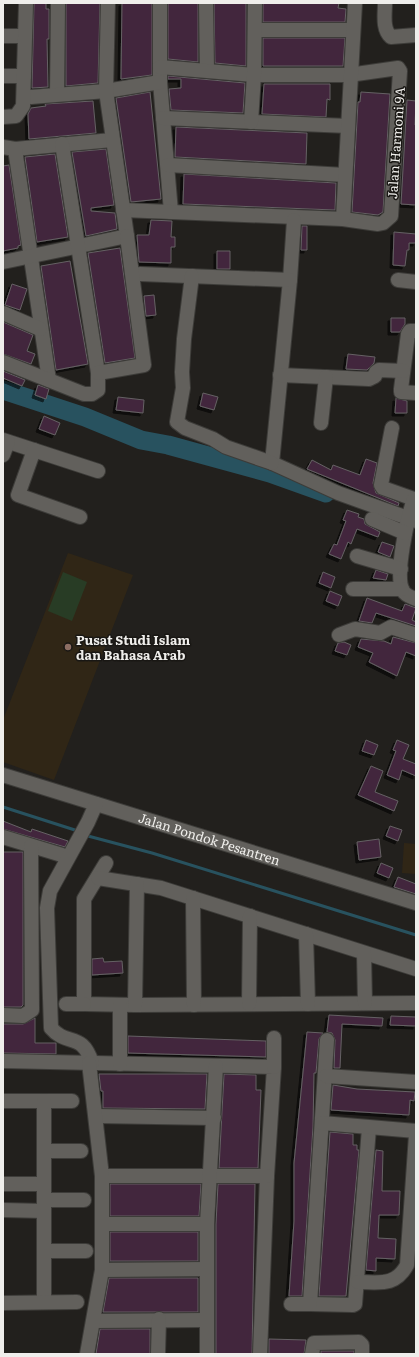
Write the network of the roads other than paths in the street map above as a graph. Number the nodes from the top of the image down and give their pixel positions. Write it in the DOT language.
graph roads {
  1 [pos="26,3"];
  2 [pos="58,3"];
  3 [pos="108,3"];
  4 [pos="160,3"];
  5 [pos="206,3"];
  6 [pos="254,3"];
  7 [pos="355,3"];
  8 [pos="385,3"];
  9 [pos="255,30"];
  10 [pos="352,30"];
  11 [pos="416,35"];
  12 [pos="3,36"];
  13 [pos="26,36"];
  14 [pos="160,67"];
  15 [pos="207,70"];
  16 [pos="254,75"];
  17 [pos="3,76"];
  18 [pos="24,76"];
  19 [pos="349,76"];
  20 [pos="160,82"];
  21 [pos="106,90"];
  22 [pos="57,94"];
  23 [pos="31,97"];
  24 [pos="3,116"];
  25 [pos="163,118"];
  26 [pos="252,122"];
  27 [pos="348,126"];
  28 [pos="112,140"];
  29 [pos="62,144"];
  30 [pos="9,148"];
  31 [pos="168,165"];
  32 [pos="345,175"];
  33 [pos="123,210"];
  34 [pos="172,212"];
  35 [pos="343,219"];
  36 [pos="294,220"];
  37 [pos="127,236"];
  38 [pos="79,247"];
  39 [pos="29,257"];
  40 [pos="3,262"];
  41 [pos="140,274"];
  42 [pos="192,276"];
  43 [pos="290,280"];
  44 [pos="398,280"];
  45 [pos="416,282"];
  46 [pos="3,313"];
  47 [pos="40,329"];
  48 [pos="416,331"];
  49 [pos="3,362"];
  50 [pos="403,371"];
  51 [pos="98,373"];
  52 [pos="280,375"];
  53 [pos="326,376"];
  54 [pos="49,380"];
  55 [pos="416,393"];
  56 [pos="321,423"];
  57 [pos="392,428"];
  58 [pos="5,441"];
  59 [pos="34,450"];
  60 [pos="3,455"];
  61 [pos="272,463"];
  62 [pos="98,471"];
  63 [pos="415,500"];
  64 [pos="80,517"];
  65 [pos="372,520"];
  66 [pos="408,525"];
  67 [pos="357,556"];
  68 [pos="401,569"];
  69 [pos="353,589"];
  70 [pos="402,590"];
  71 [pos="416,599"];
  72 [pos="339,635"];
  73 [pos="416,635"];
  74 [pos="3,775"];
  75 [pos="96,804"];
  76 [pos="3,837"];
  77 [pos="31,846"];
  78 [pos="62,855"];
  79 [pos="106,863"];
  80 [pos="98,878"];
  81 [pos="137,884"];
  82 [pos="193,898"];
  83 [pos="416,903"];
  84 [pos="250,916"];
  85 [pos="306,934"];
  86 [pos="364,953"];
  87 [pos="416,969"];
  88 [pos="365,1003"];
  89 [pos="416,1003"];
  90 [pos="66,1004"];
  91 [pos="84,1004"];
  92 [pos="249,1004"];
  93 [pos="308,1004"];
  94 [pos="120,1005"];
  95 [pos="135,1005"];
  96 [pos="194,1005"];
  97 [pos="3,1015"];
  98 [pos="274,1038"];
  99 [pos="327,1040"];
  100 [pos="3,1061"];
  101 [pos="91,1063"];
  102 [pos="120,1064"];
  103 [pos="216,1066"];
  104 [pos="274,1067"];
  105 [pos="326,1076"];
  106 [pos="416,1082"];
  107 [pos="3,1101"];
  108 [pos="44,1101"];
  109 [pos="72,1101"];
  110 [pos="96,1116"];
  111 [pos="214,1118"];
  112 [pos="322,1123"];
  113 [pos="369,1128"];
  114 [pos="416,1131"];
  115 [pos="416,1135"];
  116 [pos="44,1151"];
  117 [pos="82,1151"];
  118 [pos="102,1176"];
  119 [pos="267,1176"];
  120 [pos="210,1177"];
  121 [pos="3,1184"];
  122 [pos="44,1184"];
  123 [pos="84,1200"];
  124 [pos="44,1206"];
  125 [pos="3,1210"];
  126 [pos="102,1224"];
  127 [pos="208,1224"];
  128 [pos="86,1251"];
  129 [pos="44,1252"];
  130 [pos="207,1269"];
  131 [pos="102,1270"];
  132 [pos="358,1282"];
  133 [pos="44,1302"];
  134 [pos="77,1302"];
  135 [pos="3,1303"];
  136 [pos="291,1304"];
  137 [pos="310,1304"];
  138 [pos="159,1319"];
  139 [pos="206,1320"];
  140 [pos="94,1321"];
  141 [pos="87,1354"];
  142 [pos="158,1354"];
  143 [pos="207,1354"];
  144 [pos="260,1354"];
  145 [pos="312,1354"];
  146 [pos="362,1354"];
  1 -- 13 [label="street"];
  2 -- 22 [label="street"];
  3 -- 21 [label="street"];
  4 -- 14 [label="street"];
  5 -- 15 [label="street"];
  6 -- 9 [label="street"];
  7 -- 10 [label="street"];
  8 -- 11 [label="street"];
  9 -- 10 [label="street"];
  9 -- 16 [label="street"];
  10 -- 19 [label="street"];
  12 -- 13 [label="street"];
  13 -- 18 [label="street"];
  14 -- 15 [label="street"];
  14 -- 20 [label="street"];
  15 -- 16 [label="street"];
  16 -- 19 [label="street"];
  16 -- 26 [label="street"];
  17 -- 18 [label="street"];
  18 -- 24 [label="street"];
  19 -- 27 [label="street"];
  19 -- 35 [label="street, Jalan Harmoni 9A"];
  20 -- 21 [label="street"];
  20 -- 25 [label="street"];
  21 -- 22 [label="street"];
  21 -- 28 [label="street"];
  22 -- 23 [label="street"];
  25 -- 26 [label="street"];
  25 -- 31 [label="street"];
  26 -- 27 [label="street"];
  27 -- 32 [label="street"];
  28 -- 29 [label="street"];
  28 -- 33 [label="street"];
  29 -- 30 [label="street"];
  29 -- 38 [label="street"];
  30 -- 39 [label="street"];
  31 -- 32 [label="street"];
  31 -- 34 [label="street"];
  32 -- 35 [label="street"];
  33 -- 34 [label="street"];
  33 -- 37 [label="street"];
  34 -- 35 [label="street"];
  36 -- 43 [label="street"];
  37 -- 38 [label="street"];
  37 -- 51 [label="street"];
  38 -- 39 [label="street"];
  38 -- 51 [label="street"];
  39 -- 40 [label="street"];
  39 -- 47 [label="street"];
  41 -- 42 [label="street"];
  42 -- 43 [label="street"];
  42 -- 61 [label="street"];
  43 -- 52 [label="street"];
  44 -- 45 [label="street"];
  46 -- 47 [label="street"];
  47 -- 54 [label="street"];
  48 -- 50 [label="street"];
  49 -- 54 [label="street"];
  50 -- 53 [label="street"];
  50 -- 55 [label="street"];
  51 -- 54 [label="street"];
  52 -- 53 [label="street"];
  52 -- 61 [label="street"];
  53 -- 56 [label="street"];
  57 -- 63 [label="street"];
  58 -- 59 [label="street"];
  58 -- 60 [label="street"];
  59 -- 62 [label="street"];
  59 -- 64 [label="street"];
  61 -- 66 [label="street"];
  63 -- 66 [label="street"];
  65 -- 66 [label="street"];
  66 -- 68 [label="street"];
  67 -- 68 [label="street"];
  68 -- 70 [label="street"];
  69 -- 70 [label="street"];
  70 -- 71 [label="street"];
  72 -- 73 [label="street"];
  74 -- 75 [label="street, Jalan Pondok Pesantren"];
  75 -- 83 [label="street, Jalan Pondok Pesantren"];
  75 -- 101 [label="street"];
  76 -- 77 [label="street"];
  77 -- 78 [label="street"];
  77 -- 97 [label="street"];
  79 -- 80 [label="street"];
  80 -- 81 [label="street"];
  80 -- 91 [label="street"];
  81 -- 82 [label="street"];
  81 -- 95 [label="street"];
  82 -- 84 [label="street"];
  82 -- 96 [label="street"];
  84 -- 85 [label="street"];
  84 -- 92 [label="street"];
  85 -- 86 [label="street"];
  85 -- 93 [label="street"];
  86 -- 87 [label="street"];
  86 -- 88 [label="street"];
  88 -- 89 [label="street"];
  88 -- 93 [label="street"];
  90 -- 91 [label="street"];
  91 -- 94 [label="street"];
  92 -- 93 [label="street"];
  92 -- 96 [label="street"];
  94 -- 95 [label="street"];
  94 -- 102 [label="street"];
  95 -- 96 [label="street"];
  98 -- 104 [label="street"];
  99 -- 105 [label="street"];
  100 -- 101 [label="street"];
  101 -- 102 [label="street"];
  101 -- 110 [label="street"];
  102 -- 103 [label="street"];
  103 -- 104 [label="street"];
  103 -- 111 [label="street"];
  104 -- 119 [label="street"];
  105 -- 106 [label="street"];
  105 -- 112 [label="street"];
  107 -- 108 [label="street"];
  108 -- 109 [label="street"];
  108 -- 116 [label="street"];
  110 -- 111 [label="street"];
  110 -- 118 [label="street"];
  111 -- 120 [label="street"];
  112 -- 113 [label="street"];
  112 -- 137 [label="street"];
  113 -- 114 [label="street"];
  113 -- 132 [label="street"];
  115 -- 132 [label="street"];
  116 -- 117 [label="street"];
  116 -- 122 [label="street"];
  118 -- 120 [label="street"];
  118 -- 126 [label="street"];
  119 -- 120 [label="street"];
  119 -- 144 [label="street"];
  120 -- 127 [label="street"];
  121 -- 122 [label="street"];
  122 -- 124 [label="street"];
  123 -- 124 [label="street"];
  124 -- 125 [label="street"];
  124 -- 129 [label="street"];
  126 -- 127 [label="street"];
  126 -- 131 [label="street"];
  127 -- 130 [label="street"];
  128 -- 129 [label="street"];
  129 -- 133 [label="street"];
  130 -- 131 [label="street"];
  130 -- 139 [label="street"];
  131 -- 140 [label="street"];
  132 -- 137 [label="street"];
  133 -- 134 [label="street"];
  133 -- 135 [label="street"];
  136 -- 137 [label="street"];
  138 -- 139 [label="street"];
  138 -- 140 [label="street"];
  138 -- 142 [label="street"];
  139 -- 143 [label="street"];
  140 -- 141 [label="street"];
  145 -- 146 [label="street"];
}
